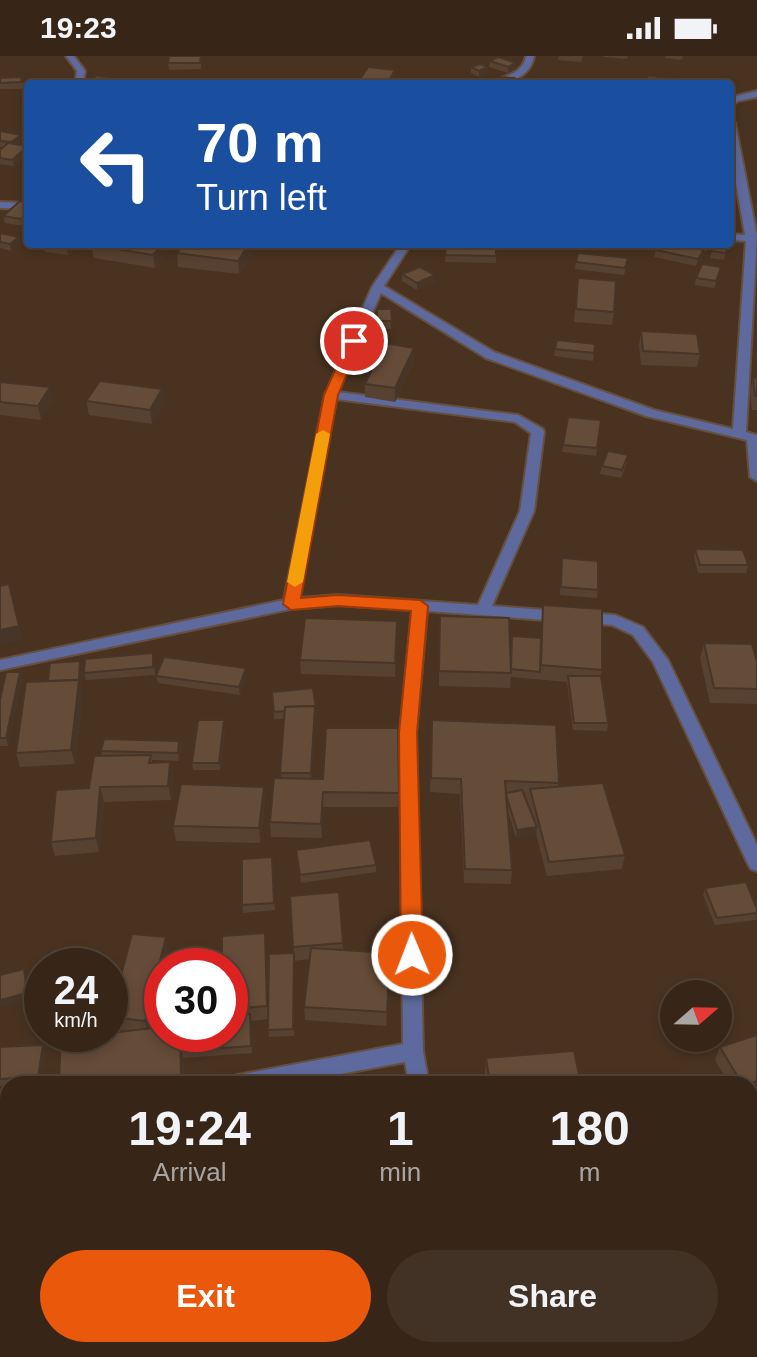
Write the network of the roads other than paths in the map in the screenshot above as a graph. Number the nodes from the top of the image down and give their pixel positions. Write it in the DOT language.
graph roads {
  1 [pos="70,56"];
  2 [pos="530,56"];
  3 [pos="80,80"];
  4 [pos="504,80"];
  5 [pos="757,94"];
  6 [pos="734,100"];
  7 [pos="734,142"];
  8 [pos="0,205"];
  9 [pos="23,206"];
  10 [pos="0,218"];
  11 [pos="734,237"];
  12 [pos="754,239"];
  13 [pos="403,248"];
  14 [pos="378,287"];
  15 [pos="331,395"];
  16 [pos="749,438"];
  17 [pos="757,477"];
  18 [pos="291,604"];
  19 [pos="420,606"];
  20 [pos="483,610"];
  21 [pos="0,665"];
  22 [pos="757,864"];
  23 [pos="413,1051"];
  24 [pos="280,1076"];
  25 [pos="418,1076"];
  1 -- 3 [label="street"];
  2 -- 4 [label="street"];
  5 -- 6 [label="street"];
  7 -- 12 [label="street"];
  8 -- 9 [label="street"];
  9 -- 10 [label="street"];
  11 -- 12 [label="street"];
  12 -- 16 [label="street"];
  13 -- 14 [label="street"];
  14 -- 15 [label="street"];
  14 -- 16 [label="street"];
  15 -- 18 [label="street"];
  15 -- 20 [label="street"];
  16 -- 17 [label="street"];
  18 -- 19 [label="street"];
  18 -- 21 [label="street"];
  19 -- 20 [label="street"];
  19 -- 23 [label="street"];
  20 -- 22 [label="street"];
  23 -- 24 [label="street"];
  23 -- 25 [label="street"];
}
